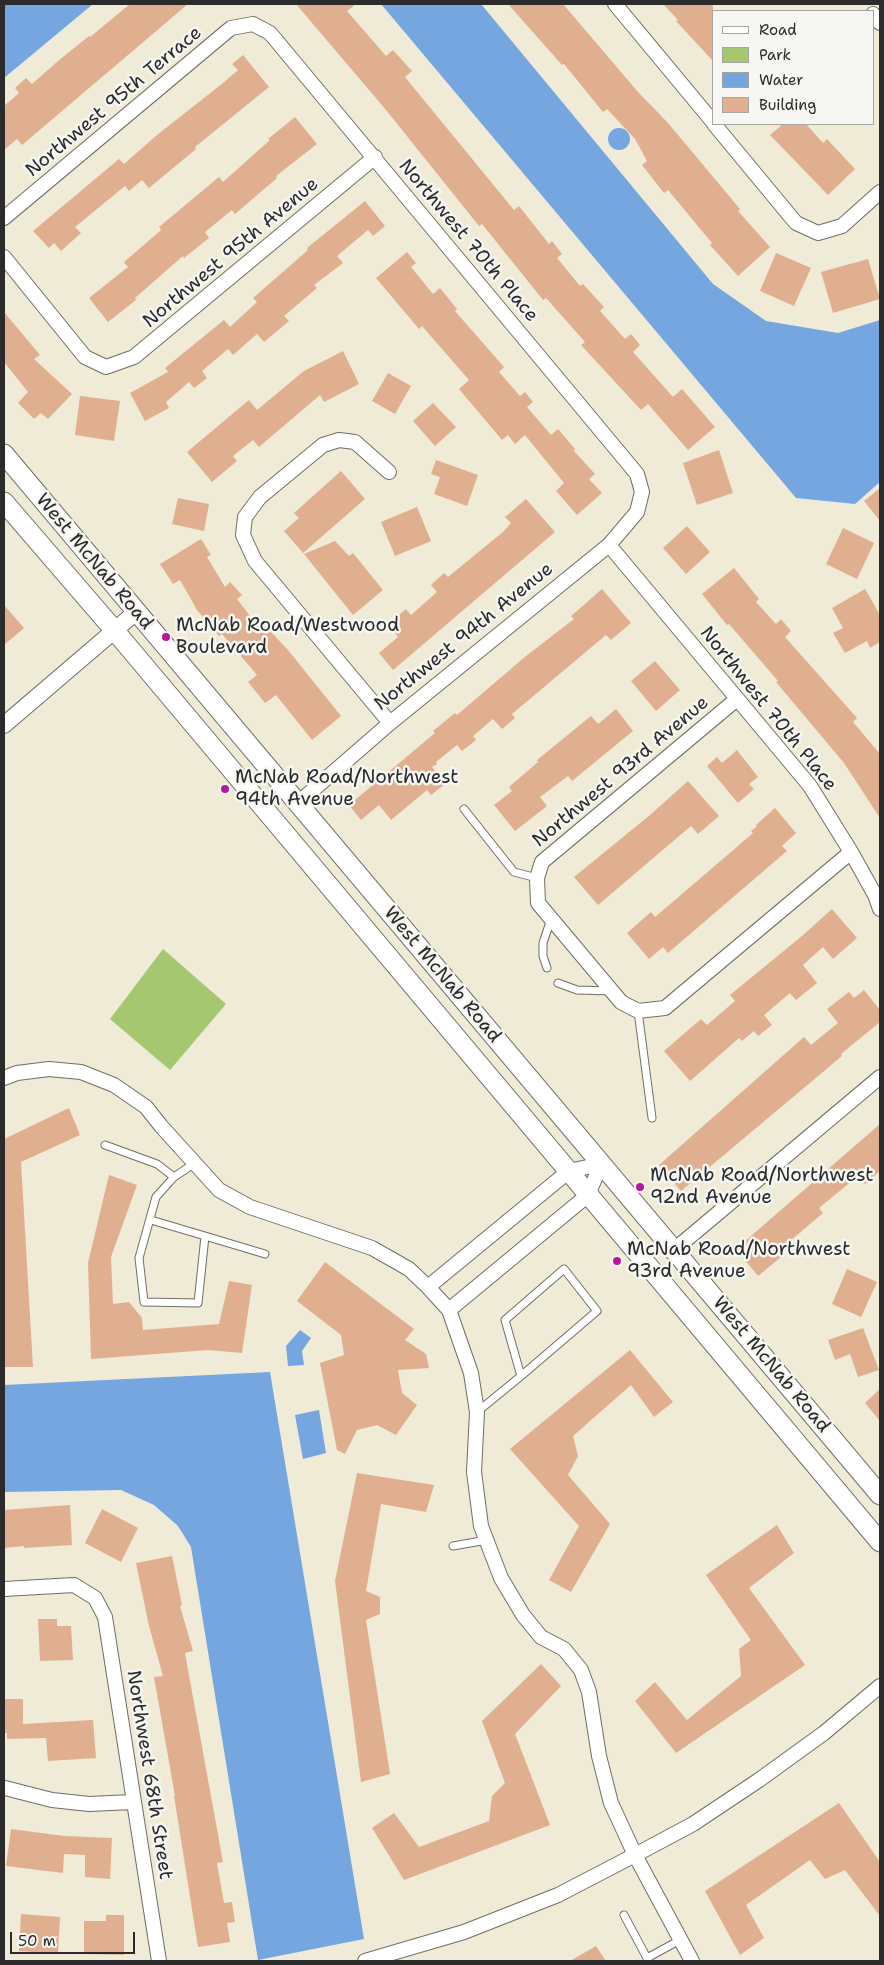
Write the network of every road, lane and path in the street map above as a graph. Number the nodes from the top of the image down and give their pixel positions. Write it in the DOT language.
graph roads {
  1 [pos="614,4"];
  2 [pos="253,24"];
  3 [pos="712,122"];
  4 [pos="715,125"];
  5 [pos="374,157"];
  6 [pos="880,192"];
  7 [pos="4,218"];
  8 [pos="4,257"];
  9 [pos="4,454"];
  10 [pos="389,472"];
  11 [pos="642,492"];
  12 [pos="4,502"];
  13 [pos="609,545"];
  14 [pos="136,612"];
  15 [pos="115,631"];
  16 [pos="737,699"];
  17 [pos="390,723"];
  18 [pos="4,725"];
  19 [pos="298,803"];
  20 [pos="464,809"];
  21 [pos="851,852"];
  22 [pos="536,878"];
  23 [pos="880,910"];
  24 [pos="551,918"];
  25 [pos="547,968"];
  26 [pos="558,983"];
  27 [pos="612,991"];
  28 [pos="638,1011"];
  29 [pos="880,1077"];
  30 [pos="4,1078"];
  31 [pos="652,1118"];
  32 [pos="105,1145"];
  33 [pos="194,1163"];
  34 [pos="601,1164"];
  35 [pos="569,1172"];
  36 [pos="174,1177"];
  37 [pos="588,1195"];
  38 [pos="151,1220"];
  39 [pos="205,1236"];
  40 [pos="674,1250"];
  41 [pos="264,1254"];
  42 [pos="428,1287"];
  43 [pos="449,1310"];
  44 [pos="521,1376"];
  45 [pos="477,1412"];
  46 [pos="880,1495"];
  47 [pos="486,1540"];
  48 [pos="880,1542"];
  49 [pos="453,1546"];
  50 [pos="4,1588"];
  51 [pos="880,1686"];
  52 [pos="5,1788"];
  53 [pos="133,1802"];
  54 [pos="635,1855"];
  55 [pos="624,1915"];
  56 [pos="680,1940"];
  57 [pos="648,1960"];
  58 [pos="159,1961"];
  59 [pos="365,1961"];
  60 [pos="692,1961"];
  1 -- 3 [label="street"];
  2 -- 5 [label="street, Northwest 70th Place"];
  2 -- 7 [label="street, Northwest 95th Terrace"];
  4 -- 6 [label="street"];
  5 -- 8 [label="street, Northwest 95th Avenue"];
  5 -- 11 [label="street, Northwest 70th Place"];
  9 -- 14 [label="main road, West McNab Road"];
  10 -- 17 [label="street"];
  11 -- 13 [label="street, Northwest 94th Avenue"];
  12 -- 15 [label="main road, West McNab Road"];
  13 -- 16 [label="street, Northwest 70th Place"];
  13 -- 17 [label="street, Northwest 94th Avenue"];
  14 -- 15 [label="street"];
  14 -- 19 [label="main road, West McNab Road"];
  15 -- 18 [label="street"];
  15 -- 35 [label="main road, West McNab Road"];
  16 -- 21 [label="street, Northwest 70th Place"];
  16 -- 22 [label="street, Northwest 93rd Avenue"];
  17 -- 19 [label="street, Northwest 94th Avenue"];
  19 -- 34 [label="main road, West McNab Road"];
  20 -- 22 [label="lane"];
  21 -- 23 [label="street, Northwest 70th Place"];
  21 -- 28 [label="street"];
  22 -- 24 [label="street"];
  24 -- 25 [label="lane"];
  24 -- 27 [label="street"];
  26 -- 27 [label="lane"];
  27 -- 28 [label="street"];
  28 -- 31 [label="lane"];
  29 -- 40 [label="street"];
  30 -- 33 [label="street"];
  32 -- 36 [label="lane"];
  33 -- 36 [label="lane"];
  33 -- 42 [label="street"];
  34 -- 35 [label="street"];
  34 -- 37 [label="street"];
  34 -- 40 [label="main road, West McNab Road"];
  35 -- 37 [label="main road, West McNab Road"];
  35 -- 42 [label="street"];
  36 -- 38 [label="lane"];
  37 -- 43 [label="street"];
  37 -- 48 [label="main road, West McNab Road"];
  38 -- 39 [label="lane"];
  38 -- 39 [label="lane"];
  39 -- 41 [label="lane"];
  40 -- 46 [label="main road, West McNab Road"];
  42 -- 43 [label="street"];
  43 -- 45 [label="street"];
  44 -- 44 [label="lane"];
  44 -- 45 [label="lane"];
  45 -- 47 [label="street"];
  47 -- 49 [label="lane"];
  47 -- 54 [label="street"];
  50 -- 53 [label="street, Northwest 68th Street"];
  51 -- 54 [label="street"];
  52 -- 53 [label="street"];
  53 -- 58 [label="street, Northwest 68th Street"];
  54 -- 56 [label="street"];
  54 -- 59 [label="street"];
  55 -- 57 [label="lane"];
  56 -- 57 [label="lane"];
  56 -- 60 [label="street"];
}
